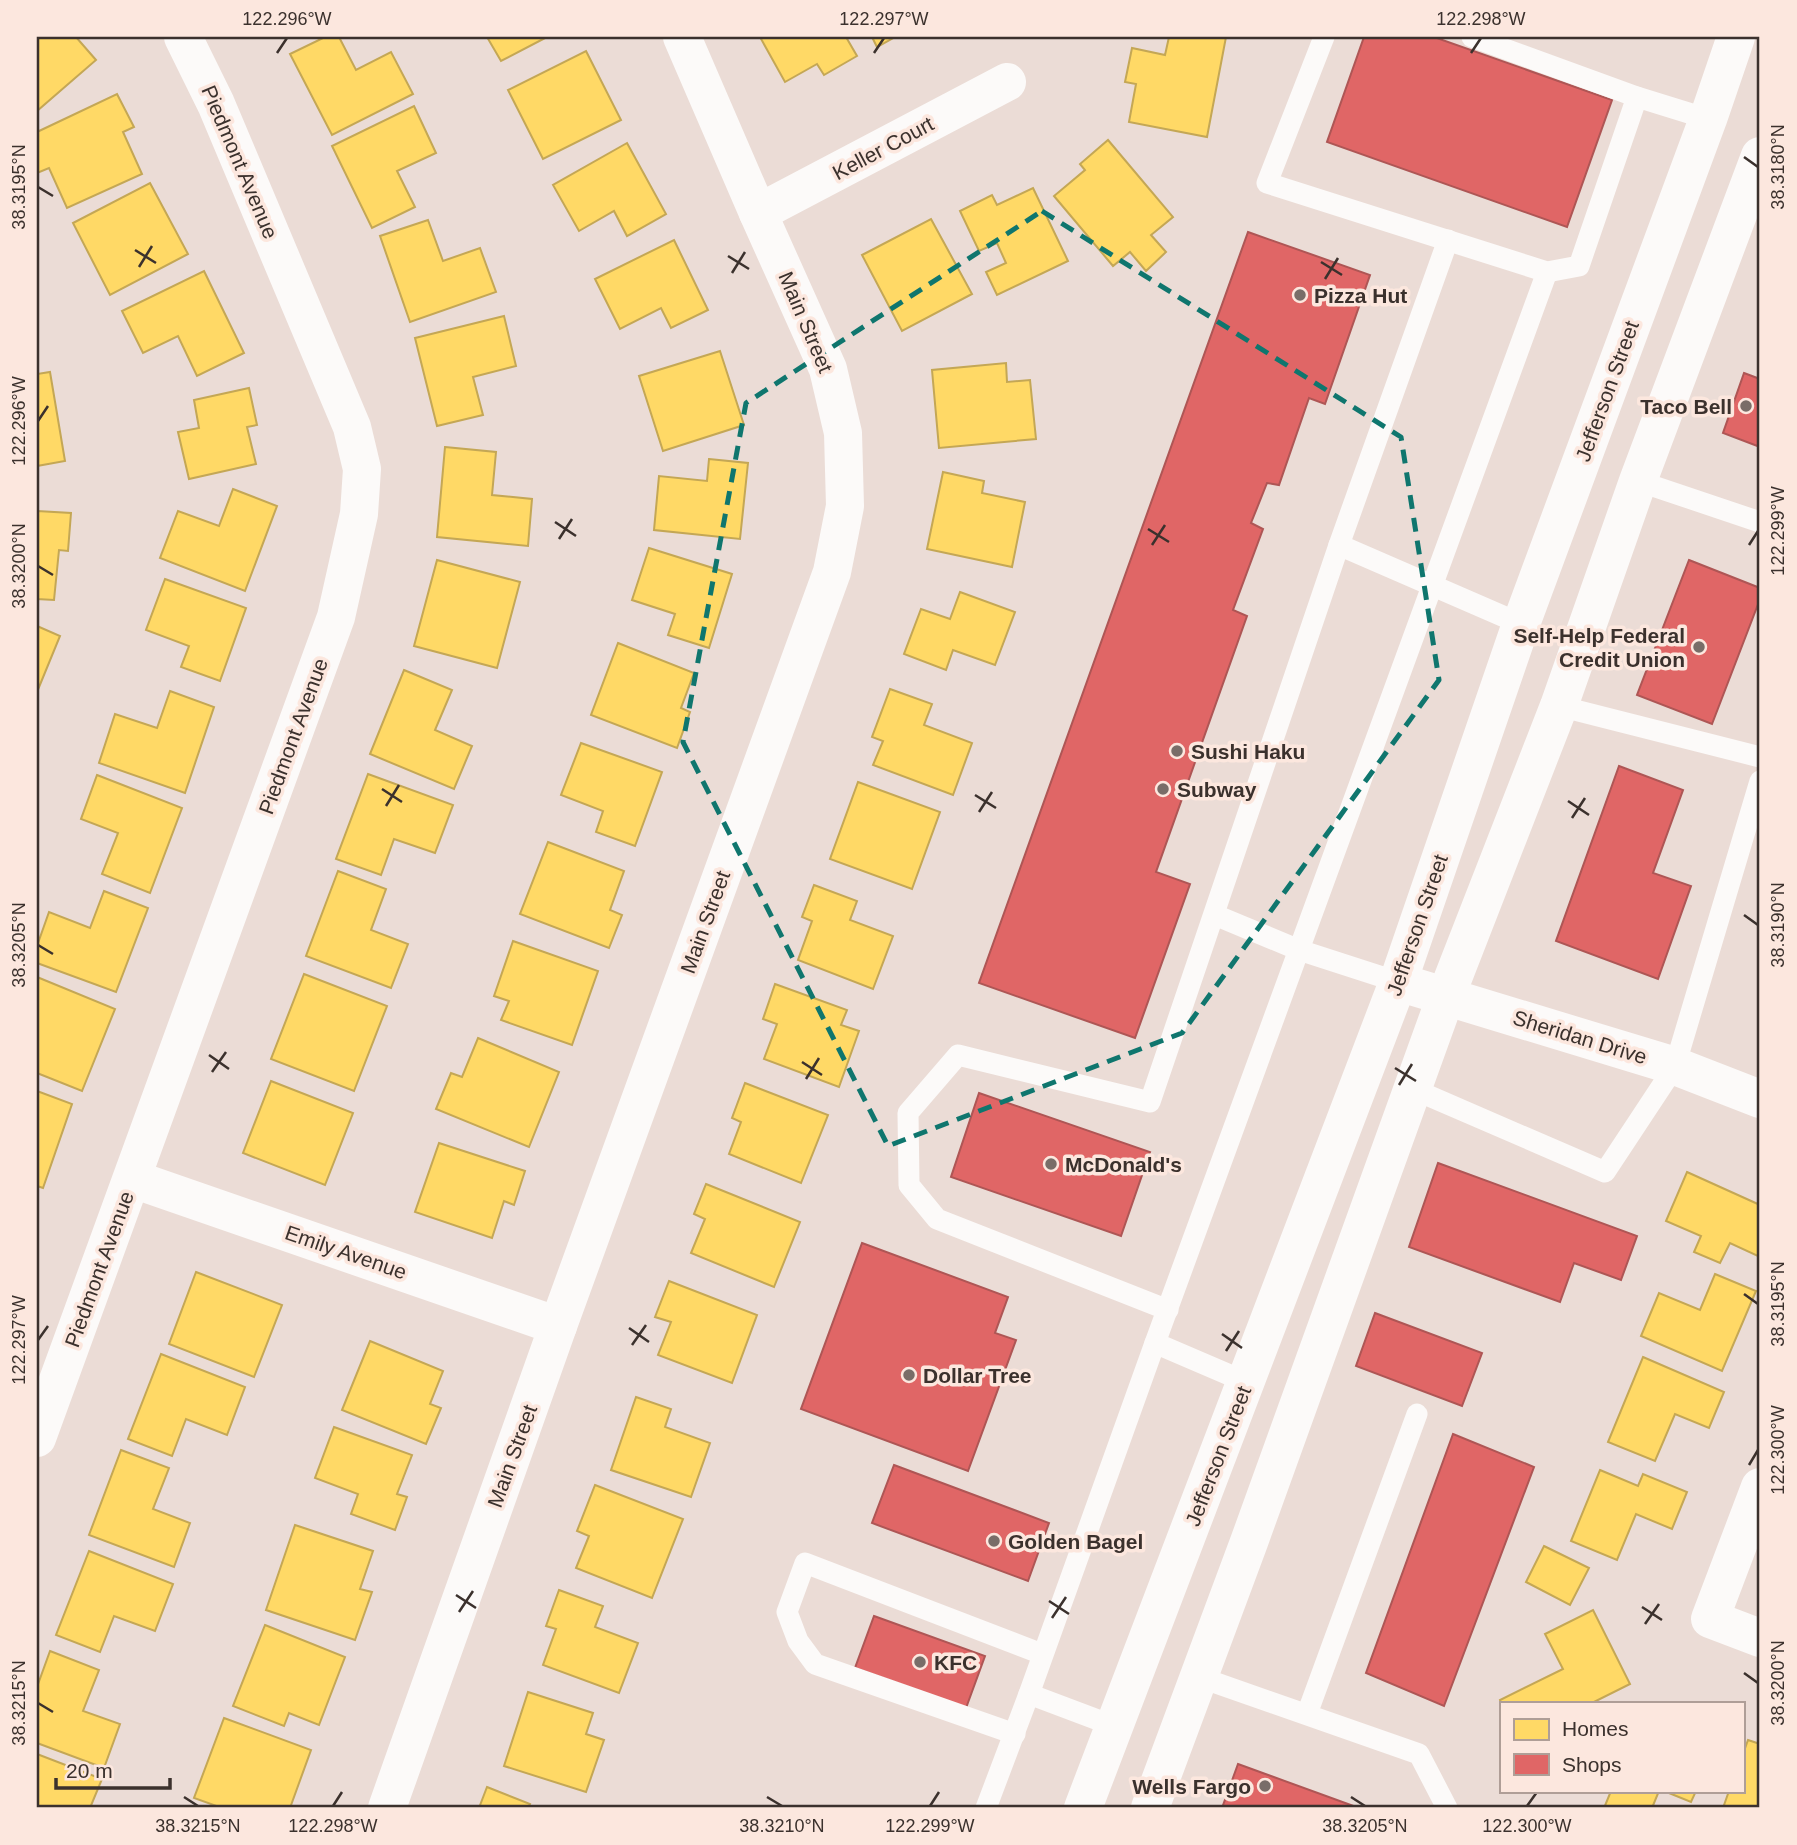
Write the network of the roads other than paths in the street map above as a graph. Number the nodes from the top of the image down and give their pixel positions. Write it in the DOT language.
graph roads {
  1 [pos="183,37"];
  2 [pos="682,37"];
  3 [pos="1324,37"];
  4 [pos="1472,37"];
  5 [pos="1736,37"];
  6 [pos="1007,82"];
  7 [pos="1637,97"];
  8 [pos="1708,119"];
  9 [pos="1760,156"];
  10 [pos="758,213"];
  11 [pos="1448,240"];
  12 [pos="1547,272"];
  13 [pos="1638,481"];
  14 [pos="1760,522"];
  15 [pos="1339,545"];
  16 [pos="1433,585"];
  17 [pos="1521,624"];
  18 [pos="1559,706"];
  19 [pos="1760,757"];
  20 [pos="1760,781"];
  21 [pos="1215,915"];
  22 [pos="1299,950"];
  23 [pos="1398,982"];
  24 [pos="1446,996"];
  25 [pos="1675,1066"];
  26 [pos="1413,1089"];
  27 [pos="1760,1099"];
  28 [pos="133,1179"];
  29 [pos="1168,1310"];
  30 [pos="558,1326"];
  31 [pos="1155,1343"];
  32 [pos="1246,1382"];
  33 [pos="1417,1414"];
  34 [pos="37,1438"];
  35 [pos="1760,1487"];
  36 [pos="1760,1638"];
  37 [pos="1042,1654"];
  38 [pos="1199,1678"];
  39 [pos="1029,1694"];
  40 [pos="1307,1714"];
  41 [pos="1114,1726"];
  42 [pos="1015,1734"];
  43 [pos="387,1808"];
  44 [pos="986,1808"];
  45 [pos="1083,1808"];
  46 [pos="1150,1808"];
  47 [pos="1447,1808"];
  1 -- 28 [label="street, Piedmont Avenue"];
  2 -- 10 [label="street, Main Street"];
  3 -- 11 [label="lane"];
  4 -- 7 [label="lane"];
  5 -- 8 [label="street, Jefferson Street"];
  6 -- 10 [label="street, Keller Court"];
  7 -- 8 [label="lane"];
  7 -- 12 [label="lane"];
  8 -- 17 [label="street, Jefferson Street"];
  9 -- 13 [label="street"];
  10 -- 30 [label="street, Main Street"];
  11 -- 12 [label="lane"];
  11 -- 15 [label="lane"];
  12 -- 16 [label="lane"];
  13 -- 14 [label="lane"];
  13 -- 18 [label="street"];
  15 -- 16 [label="lane"];
  15 -- 21 [label="lane"];
  16 -- 17 [label="lane"];
  16 -- 22 [label="lane"];
  17 -- 23 [label="street, Jefferson Street"];
  18 -- 19 [label="lane"];
  18 -- 24 [label="street"];
  20 -- 25 [label="lane"];
  21 -- 22 [label="lane"];
  21 -- 29 [label="lane"];
  22 -- 23 [label="lane"];
  22 -- 29 [label="lane"];
  23 -- 24 [label="street, Sheridan Drive"];
  23 -- 32 [label="street, Jefferson Street"];
  24 -- 25 [label="street, Sheridan Drive"];
  24 -- 26 [label="street"];
  25 -- 26 [label="lane"];
  25 -- 27 [label="street, Sheridan Drive"];
  26 -- 38 [label="street"];
  28 -- 30 [label="street, Emily Avenue"];
  28 -- 34 [label="street, Piedmont Avenue"];
  29 -- 31 [label="lane"];
  30 -- 43 [label="street, Main Street"];
  31 -- 32 [label="lane"];
  31 -- 37 [label="lane"];
  32 -- 41 [label="street, Jefferson Street"];
  33 -- 40 [label="lane"];
  35 -- 36 [label="street"];
  37 -- 39 [label="lane"];
  37 -- 42 [label="lane"];
  38 -- 40 [label="lane"];
  38 -- 46 [label="street"];
  39 -- 41 [label="lane"];
  39 -- 42 [label="lane"];
  40 -- 47 [label="lane"];
  41 -- 45 [label="street, Jefferson Street"];
  42 -- 44 [label="lane"];
}
